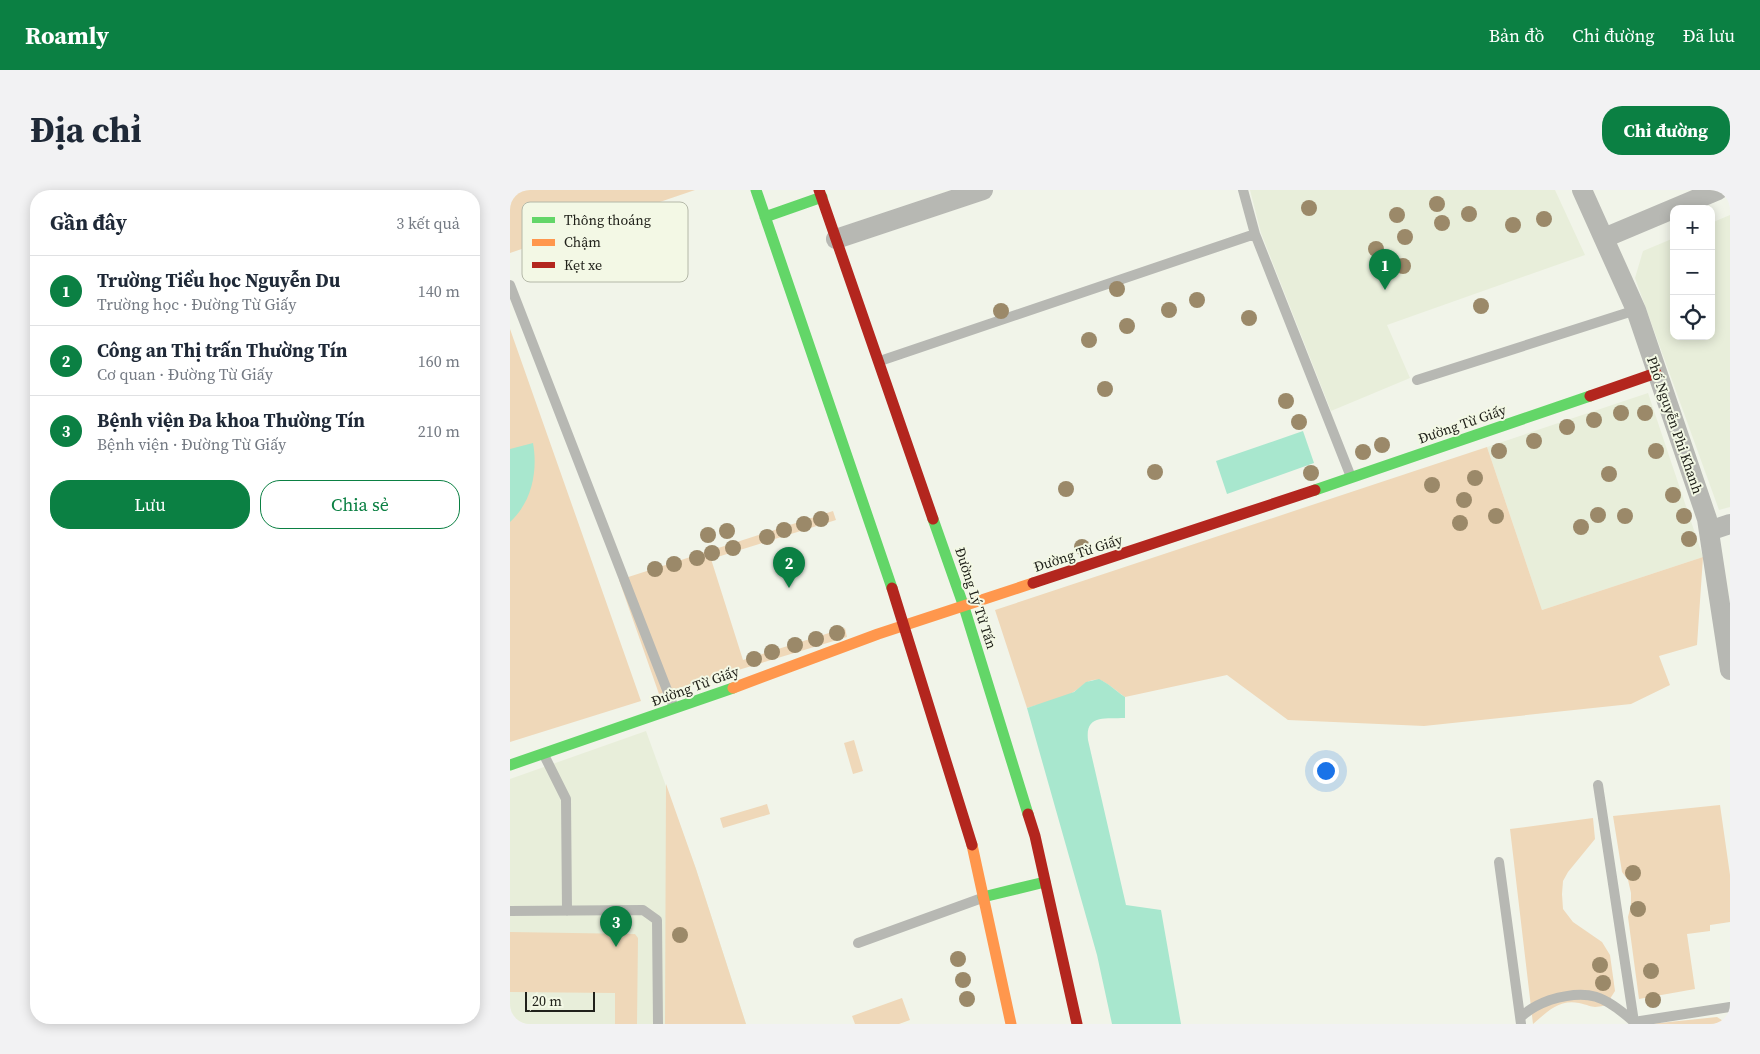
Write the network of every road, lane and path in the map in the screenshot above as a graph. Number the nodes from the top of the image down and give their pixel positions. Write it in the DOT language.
graph roads {
  1 [pos="756,190"];
  2 [pos="983,190"];
  3 [pos="1242,190"];
  4 [pos="1718,190"];
  5 [pos="1590,192"];
  6 [pos="821,194"];
  7 [pos="765,217"];
  8 [pos="1255,234"];
  9 [pos="1604,238"];
  10 [pos="836,240"];
  11 [pos="510,285"];
  12 [pos="1636,310"];
  13 [pos="879,361"];
  14 [pos="1656,373"];
  15 [pos="1417,380"];
  16 [pos="1351,478"];
  17 [pos="1730,524"];
  18 [pos="1709,531"];
  19 [pos="964,606"];
  20 [pos="905,625"];
  21 [pos="1730,670"];
  22 [pos="674,709"];
  23 [pos="543,754"];
  24 [pos="510,765"];
  25 [pos="1598,785"];
  26 [pos="1499,862"];
  27 [pos="1045,882"];
  28 [pos="983,897"];
  29 [pos="510,911"];
  30 [pos="567,911"];
  31 [pos="858,943"];
  32 [pos="1730,1007"];
  33 [pos="1521,1021"];
  34 [pos="1634,1023"];
  35 [pos="658,1024"];
  36 [pos="1011,1024"];
  37 [pos="1076,1024"];
  1 -- 7 [label="street"];
  2 -- 10 [label="street"];
  3 -- 8 [label="lane"];
  4 -- 9 [label="street"];
  5 -- 9 [label="street, Phố Nguyễn Phi Khanh"];
  6 -- 7 [label="street"];
  6 -- 10 [label="street, Đường Lý Tử Tấn"];
  7 -- 20 [label="street"];
  8 -- 13 [label="lane"];
  8 -- 16 [label="lane"];
  9 -- 12 [label="street, Phố Nguyễn Phi Khanh"];
  10 -- 13 [label="street, Đường Lý Tử Tấn"];
  11 -- 22 [label="lane"];
  12 -- 14 [label="street, Phố Nguyễn Phi Khanh"];
  12 -- 15 [label="lane"];
  13 -- 19 [label="street, Đường Lý Tử Tấn"];
  14 -- 16 [label="street, Đường Từ Giấy"];
  14 -- 18 [label="street, Phố Nguyễn Phi Khanh"];
  16 -- 19 [label="street, Đường Từ Giấy"];
  17 -- 18 [label="street"];
  18 -- 21 [label="street, Phố Nguyễn Phi Khanh"];
  19 -- 20 [label="street, Đường Từ Giấy"];
  19 -- 27 [label="street, Đường Lý Tử Tấn"];
  20 -- 22 [label="street, Đường Từ Giấy"];
  20 -- 28 [label="street"];
  22 -- 23 [label="street, Đường Từ Giấy"];
  23 -- 24 [label="street, Đường Từ Giấy"];
  23 -- 30 [label="lane"];
  25 -- 34 [label="lane"];
  26 -- 33 [label="lane"];
  27 -- 28 [label="street"];
  27 -- 37 [label="street, Đường Lý Tử Tấn"];
  28 -- 31 [label="lane"];
  28 -- 36 [label="street"];
  29 -- 30 [label="lane"];
  30 -- 35 [label="lane"];
  32 -- 34 [label="lane"];
  33 -- 34 [label="lane"];
}
